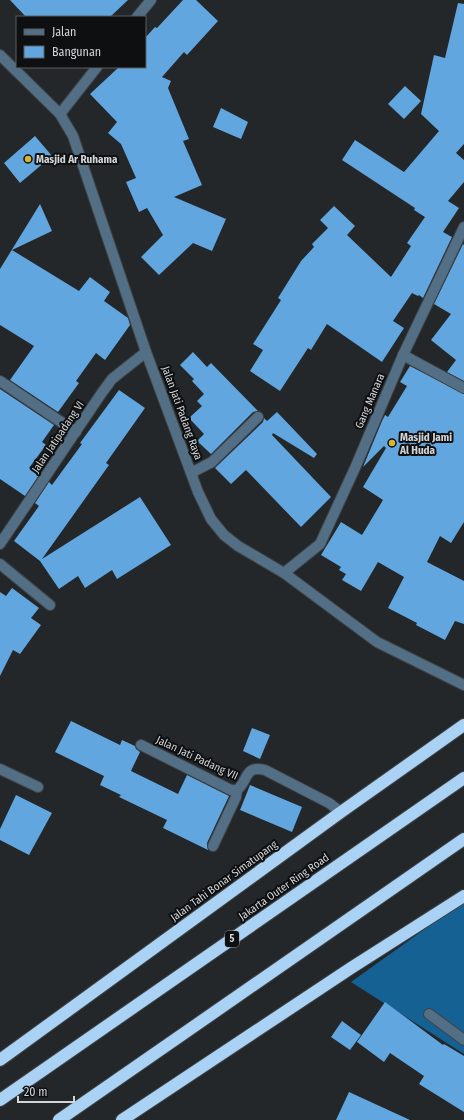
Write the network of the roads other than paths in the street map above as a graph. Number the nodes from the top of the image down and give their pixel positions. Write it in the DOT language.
graph roads {
  1 [pos="151,0"];
  2 [pos="138,16"];
  3 [pos="0,54"];
  4 [pos="96,68"];
  5 [pos="60,114"];
  6 [pos="464,227"];
  7 [pos="461,240"];
  8 [pos="146,352"];
  9 [pos="402,355"];
  10 [pos="0,381"];
  11 [pos="464,388"];
  12 [pos="258,417"];
  13 [pos="76,432"];
  14 [pos="190,473"];
  15 [pos="0,544"];
  16 [pos="0,564"];
  17 [pos="284,573"];
  18 [pos="50,605"];
  19 [pos="462,684"];
  20 [pos="464,725"];
  21 [pos="141,745"];
  22 [pos="0,768"];
  23 [pos="464,778"];
  24 [pos="38,787"];
  25 [pos="237,790"];
  26 [pos="341,812"];
  27 [pos="464,839"];
  28 [pos="213,846"];
  29 [pos="464,896"];
  30 [pos="429,1014"];
  31 [pos="464,1040"];
  32 [pos="0,1060"];
  33 [pos="0,1100"];
  34 [pos="59,1120"];
  35 [pos="122,1120"];
  1 -- 2 [label="street"];
  3 -- 5 [label="street, Jalan Jati Padang Raya"];
  4 -- 5 [label="street"];
  5 -- 8 [label="street, Jalan Jati Padang Raya"];
  6 -- 7 [label="street, Gang Manara"];
  7 -- 9 [label="street, Gang Manara"];
  8 -- 13 [label="street, Jalan Jatipadang VI"];
  8 -- 14 [label="street, Jalan Jati Padang Raya"];
  9 -- 11 [label="street"];
  9 -- 17 [label="street, Gang Manara"];
  10 -- 13 [label="street"];
  12 -- 14 [label="street"];
  13 -- 15 [label="street, Jalan Jatipadang VI"];
  14 -- 17 [label="street, Jalan Jati Padang Raya"];
  16 -- 18 [label="street"];
  17 -- 19 [label="street, Jalan Jati Padang Raya"];
  20 -- 26 [label="highway, Jalan Tahi Bonar Simatupang"];
  21 -- 25 [label="street, Jalan Jati Padang VII"];
  22 -- 24 [label="street"];
  23 -- 33 [label="highway, Jakarta Outer Ring Road / 5"];
  25 -- 26 [label="street, Jalan Jati Padang VII"];
  25 -- 28 [label="street"];
  26 -- 32 [label="highway, Jalan Tahi Bonar Simatupang"];
  27 -- 34 [label="highway"];
  29 -- 35 [label="highway"];
  30 -- 31 [label="street"];
}
